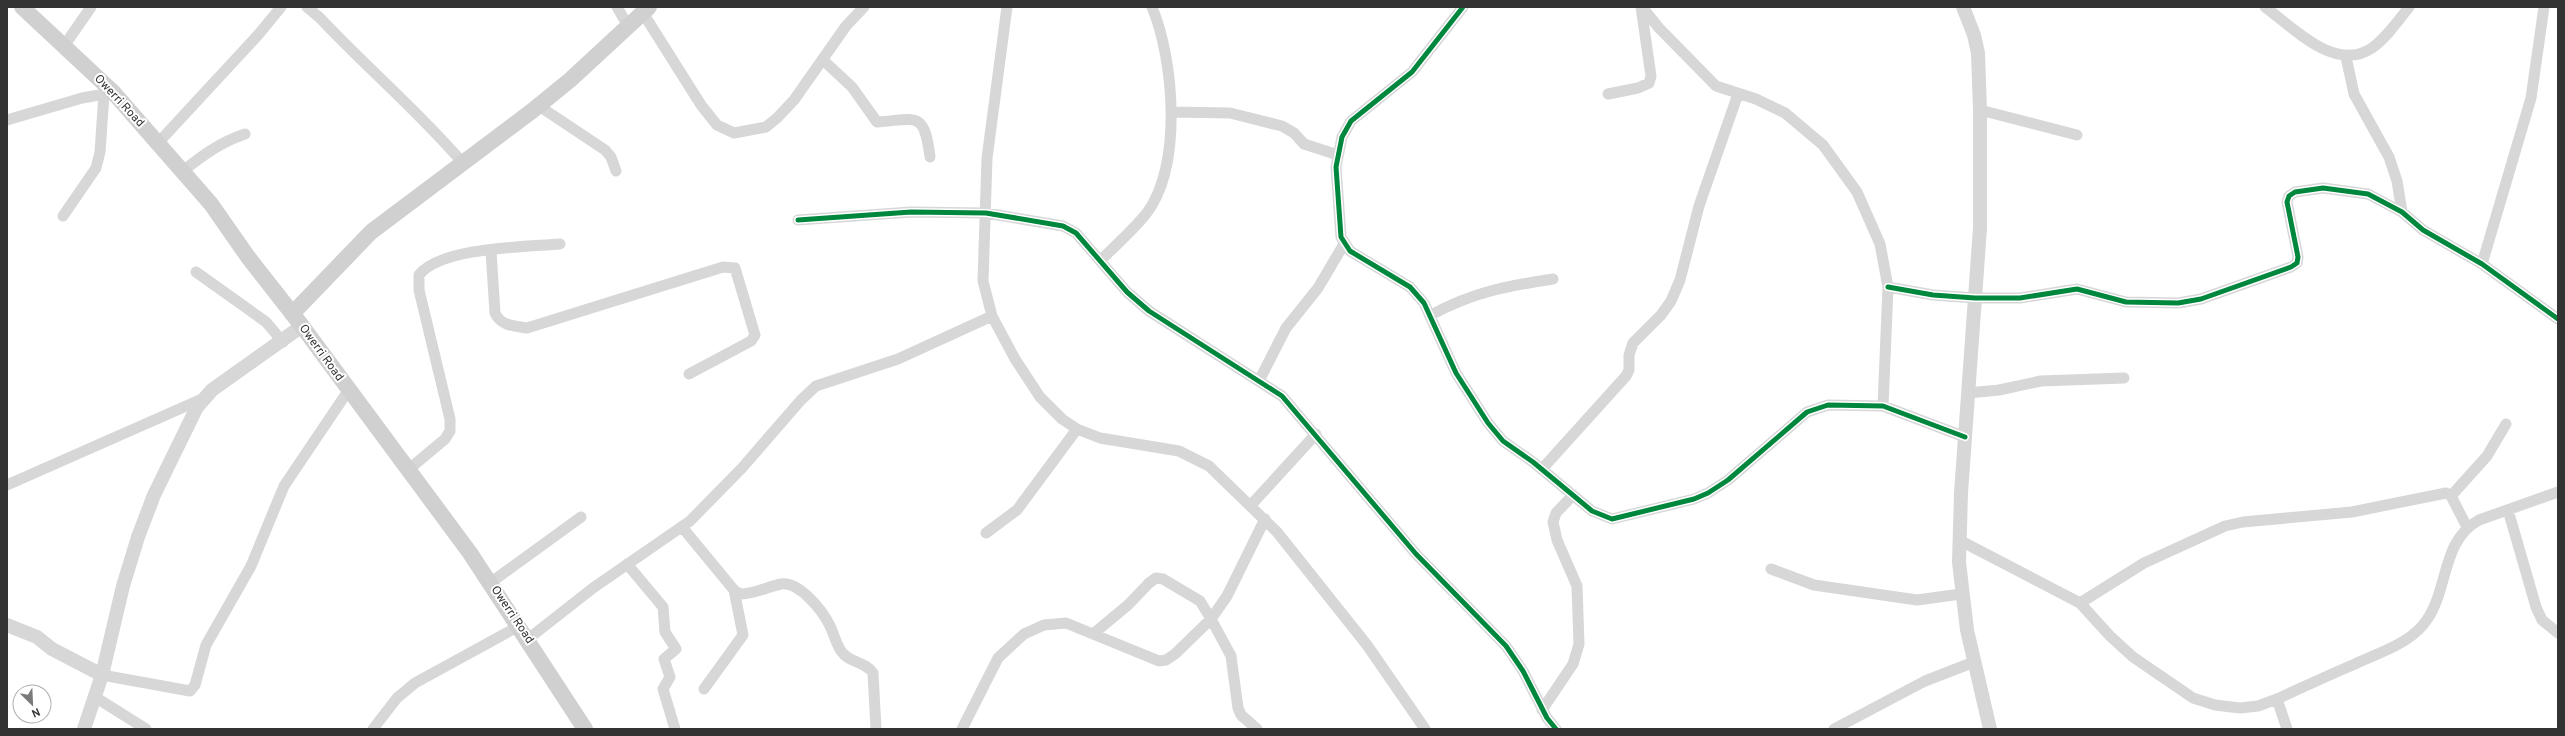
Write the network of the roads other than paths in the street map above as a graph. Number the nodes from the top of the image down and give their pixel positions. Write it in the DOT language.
graph roads {
  1 [pos="22,7"];
  2 [pos="91,7"];
  3 [pos="281,7"];
  4 [pos="307,7"];
  5 [pos="617,7"];
  6 [pos="864,7"];
  7 [pos="1007,7"];
  8 [pos="1152,7"];
  9 [pos="1463,7"];
  10 [pos="1641,7"];
  11 [pos="1963,7"];
  12 [pos="2265,7"];
  13 [pos="2409,7"];
  14 [pos="2544,7"];
  15 [pos="646,10"];
  16 [pos="1453,12"];
  17 [pos="628,26"];
  18 [pos="64,46"];
  19 [pos="2346,57"];
  20 [pos="823,60"];
  21 [pos="109,93"];
  22 [pos="1608,94"];
  23 [pos="1738,94"];
  24 [pos="539,106"];
  25 [pos="1980,110"];
  26 [pos="1172,112"];
  27 [pos="7,120"];
  28 [pos="245,134"];
  29 [pos="2077,135"];
  30 [pos="158,143"];
  31 [pos="1338,155"];
  32 [pos="930,157"];
  33 [pos="462,162"];
  34 [pos="183,171"];
  35 [pos="616,171"];
  36 [pos="2402,212"];
  37 [pos="986,213"];
  38 [pos="63,216"];
  39 [pos="798,220"];
  40 [pos="560,244"];
  41 [pos="1344,244"];
  42 [pos="491,250"];
  43 [pos="1101,260"];
  44 [pos="2482,264"];
  45 [pos="196,272"];
  46 [pos="1553,279"];
  47 [pos="1888,287"];
  48 [pos="1975,298"];
  49 [pos="292,314"];
  50 [pos="1431,315"];
  51 [pos="992,316"];
  52 [pos="2558,319"];
  53 [pos="302,326"];
  54 [pos="283,342"];
  55 [pos="689,374"];
  56 [pos="2124,378"];
  57 [pos="1258,381"];
  58 [pos="348,391"];
  59 [pos="1968,393"];
  60 [pos="202,399"];
  61 [pos="1883,406"];
  62 [pos="2506,424"];
  63 [pos="1076,429"];
  64 [pos="1316,434"];
  65 [pos="1965,437"];
  66 [pos="1542,469"];
  67 [pos="408,470"];
  68 [pos="7,485"];
  69 [pos="2558,492"];
  70 [pos="1573,495"];
  71 [pos="2451,496"];
  72 [pos="1251,505"];
  73 [pos="2508,510"];
  74 [pos="581,517"];
  75 [pos="1265,519"];
  76 [pos="682,527"];
  77 [pos="2467,527"];
  78 [pos="986,532"];
  79 [pos="1959,540"];
  80 [pos="627,564"];
  81 [pos="1771,569"];
  82 [pos="490,583"];
  83 [pos="734,590"];
  84 [pos="1961,594"];
  85 [pos="2080,603"];
  86 [pos="1211,619"];
  87 [pos="7,625"];
  88 [pos="519,626"];
  89 [pos="2558,633"];
  90 [pos="1093,634"];
  91 [pos="528,639"];
  92 [pos="1974,662"];
  93 [pos="102,675"];
  94 [pos="704,689"];
  95 [pos="96,697"];
  96 [pos="2277,699"];
  97 [pos="1542,710"];
  98 [pos="84,729"];
  99 [pos="146,729"];
  100 [pos="373,729"];
  101 [pos="585,729"];
  102 [pos="675,729"];
  103 [pos="876,729"];
  104 [pos="962,729"];
  105 [pos="1256,729"];
  106 [pos="1424,729"];
  107 [pos="1556,729"];
  108 [pos="1834,729"];
  109 [pos="1990,729"];
  110 [pos="2287,729"];
  1 -- 18 [label="main road, Owerri Road"];
  2 -- 18 [label="street"];
  3 -- 30 [label="street"];
  4 -- 33 [label="street"];
  5 -- 17 [label="street"];
  6 -- 20 [label="street"];
  7 -- 37 [label="street"];
  8 -- 26 [label="street"];
  9 -- 16 [label="street"];
  10 -- 22 [label="street"];
  10 -- 23 [label="street"];
  11 -- 25 [label="street"];
  12 -- 19 [label="street"];
  13 -- 19 [label="street"];
  14 -- 44 [label="street"];
  15 -- 17 [label="main road"];
  15 -- 20 [label="street"];
  16 -- 31 [label="street"];
  17 -- 24 [label="main road"];
  18 -- 21 [label="main road, Owerri Road"];
  19 -- 36 [label="street"];
  20 -- 32 [label="street"];
  21 -- 27 [label="street"];
  21 -- 30 [label="main road, Owerri Road"];
  21 -- 38 [label="street"];
  23 -- 47 [label="street"];
  23 -- 66 [label="street"];
  24 -- 33 [label="main road"];
  24 -- 35 [label="street"];
  25 -- 29 [label="street"];
  25 -- 48 [label="street"];
  26 -- 31 [label="street"];
  26 -- 43 [label="street"];
  28 -- 34 [label="street"];
  30 -- 34 [label="main road, Owerri Road"];
  31 -- 41 [label="street"];
  33 -- 49 [label="main road"];
  34 -- 49 [label="main road, Owerri Road"];
  36 -- 44 [label="street"];
  36 -- 48 [label="street"];
  37 -- 39 [label="street"];
  37 -- 43 [label="street"];
  37 -- 51 [label="street"];
  40 -- 42 [label="street"];
  41 -- 50 [label="street"];
  41 -- 57 [label="street"];
  42 -- 55 [label="street"];
  42 -- 67 [label="street"];
  43 -- 57 [label="street"];
  44 -- 52 [label="street"];
  45 -- 54 [label="street"];
  46 -- 50 [label="street"];
  47 -- 48 [label="street"];
  47 -- 61 [label="street"];
  48 -- 59 [label="street"];
  49 -- 53 [label="main road, Owerri Road"];
  50 -- 66 [label="street"];
  51 -- 63 [label="street"];
  51 -- 76 [label="street"];
  53 -- 54 [label="street"];
  53 -- 58 [label="main road, Owerri Road"];
  54 -- 60 [label="street"];
  56 -- 59 [label="street"];
  57 -- 64 [label="street"];
  58 -- 67 [label="main road, Owerri Road"];
  58 -- 93 [label="street"];
  59 -- 65 [label="street"];
  60 -- 68 [label="street"];
  60 -- 93 [label="street"];
  61 -- 65 [label="street"];
  61 -- 70 [label="street"];
  62 -- 71 [label="street"];
  63 -- 72 [label="street"];
  63 -- 78 [label="street"];
  64 -- 72 [label="street"];
  64 -- 97 [label="street"];
  65 -- 79 [label="street"];
  66 -- 70 [label="street"];
  67 -- 82 [label="main road, Owerri Road"];
  69 -- 73 [label="street"];
  70 -- 97 [label="street"];
  71 -- 77 [label="street"];
  71 -- 85 [label="street"];
  72 -- 75 [label="street"];
  73 -- 77 [label="street"];
  73 -- 89 [label="street"];
  74 -- 82 [label="street"];
  75 -- 86 [label="street"];
  75 -- 106 [label="street"];
  76 -- 80 [label="street"];
  76 -- 83 [label="street"];
  77 -- 96 [label="street"];
  79 -- 84 [label="street"];
  79 -- 85 [label="street"];
  80 -- 91 [label="street"];
  80 -- 102 [label="street"];
  81 -- 84 [label="street"];
  82 -- 88 [label="main road, Owerri Road"];
  83 -- 94 [label="street"];
  83 -- 103 [label="street"];
  84 -- 92 [label="street"];
  85 -- 96 [label="street"];
  86 -- 90 [label="street"];
  86 -- 90 [label="street"];
  86 -- 105 [label="street"];
  87 -- 93 [label="street"];
  88 -- 91 [label="main road, Owerri Road"];
  88 -- 100 [label="street"];
  90 -- 104 [label="street"];
  91 -- 101 [label="main road, Owerri Road"];
  92 -- 108 [label="street"];
  92 -- 109 [label="street"];
  93 -- 95 [label="street"];
  95 -- 98 [label="street"];
  95 -- 99 [label="street"];
  96 -- 110 [label="street"];
  97 -- 107 [label="street"];
}
